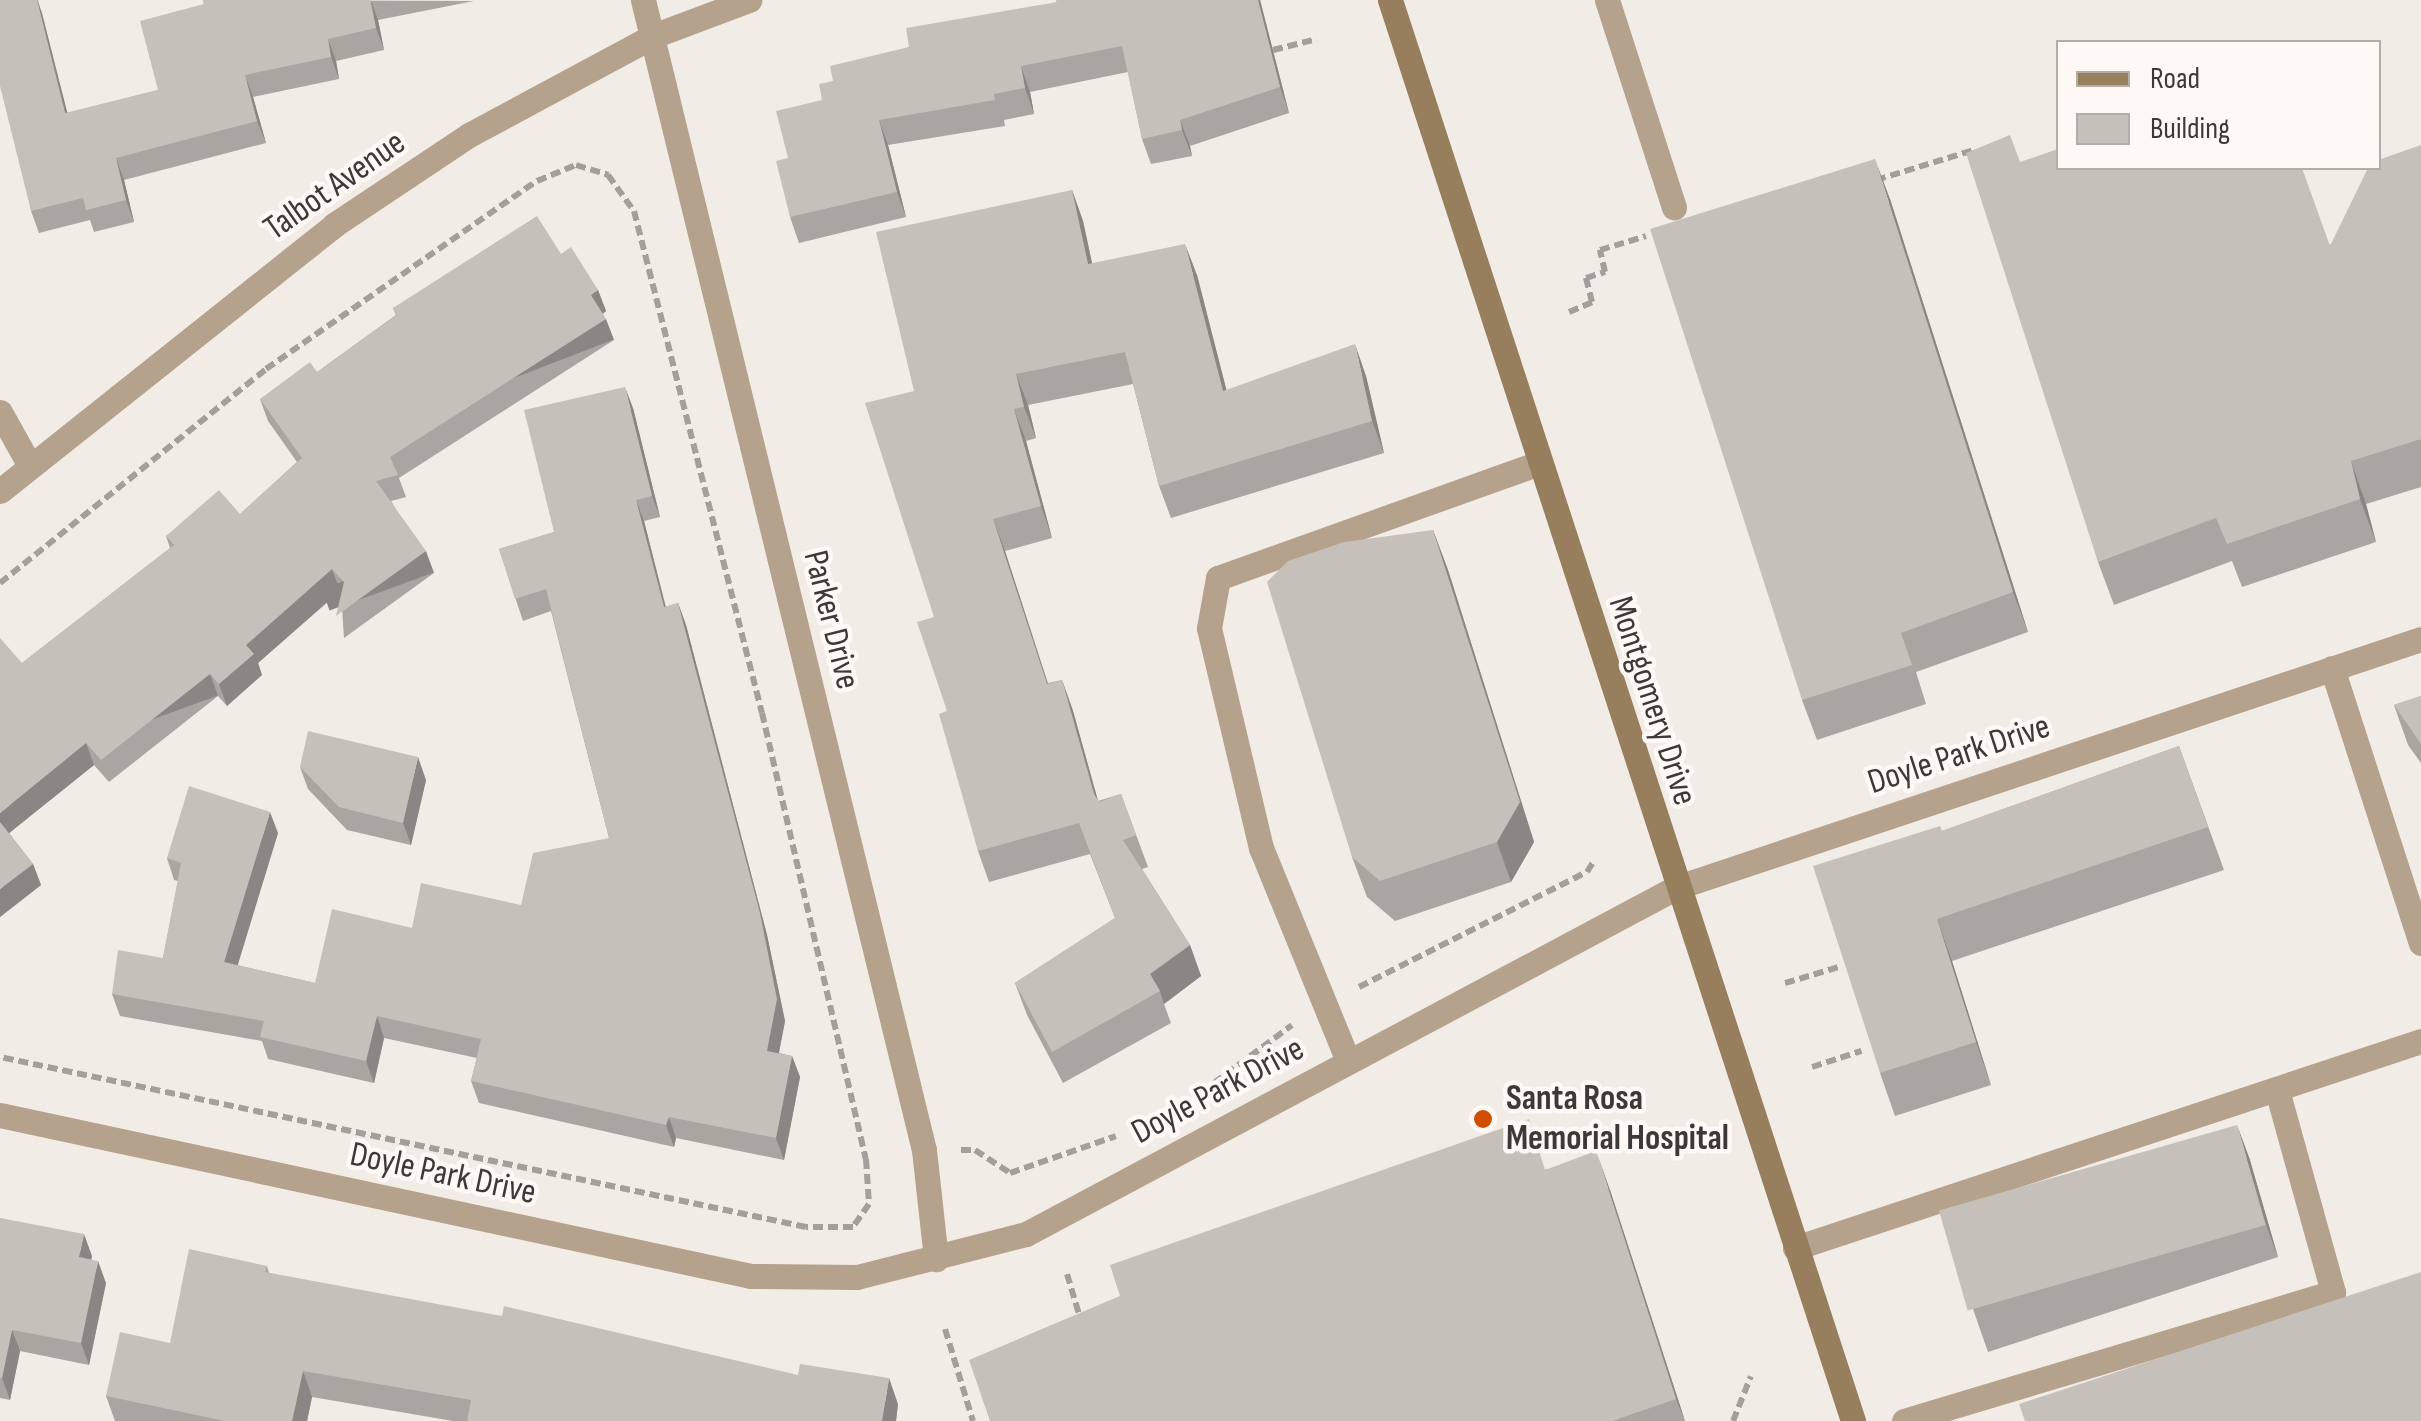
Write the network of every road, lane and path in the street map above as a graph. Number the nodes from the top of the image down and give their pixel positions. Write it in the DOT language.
graph roads {
  1 [pos="643,0"];
  2 [pos="749,0"];
  3 [pos="1390,0"];
  4 [pos="1607,0"];
  5 [pos="653,36"];
  6 [pos="1317,39"];
  7 [pos="1273,50"];
  8 [pos="1980,164"];
  9 [pos="1864,184"];
  10 [pos="1674,207"];
  11 [pos="0,412"];
  12 [pos="1539,463"];
  13 [pos="30,466"];
  14 [pos="0,490"];
  15 [pos="0,582"];
  16 [pos="2421,639"];
  17 [pos="2332,668"];
  18 [pos="1594,861"];
  19 [pos="1675,888"];
  20 [pos="2421,944"];
  21 [pos="1842,966"];
  22 [pos="1785,983"];
  23 [pos="1325,1006"];
  24 [pos="2421,1042"];
  25 [pos="1861,1051"];
  26 [pos="0,1057"];
  27 [pos="1348,1061"];
  28 [pos="1812,1067"];
  29 [pos="2277,1090"];
  30 [pos="1200,1094"];
  31 [pos="0,1114"];
  32 [pos="1133,1130"];
  33 [pos="924,1150"];
  34 [pos="1795,1248"];
  35 [pos="936,1259"];
  36 [pos="1067,1274"];
  37 [pos="945,1329"];
  38 [pos="1087,1341"];
  39 [pos="1752,1376"];
  40 [pos="973,1421"];
  41 [pos="1733,1421"];
  42 [pos="1853,1421"];
  43 [pos="1904,1421"];
  1 -- 5 [label="street, Parker Drive"];
  2 -- 5 [label="street, Talbot Avenue"];
  3 -- 12 [label="main road, Montgomery Drive"];
  4 -- 10 [label="street"];
  5 -- 13 [label="street, Talbot Avenue"];
  5 -- 33 [label="street, Parker Drive"];
  6 -- 7 [label="path"];
  8 -- 9 [label="path"];
  11 -- 13 [label="street"];
  12 -- 19 [label="main road, Montgomery Drive"];
  12 -- 23 [label="street"];
  13 -- 14 [label="street, Talbot Avenue"];
  15 -- 26 [label="path"];
  16 -- 17 [label="street, Doyle Park Drive"];
  17 -- 19 [label="street, Doyle Park Drive"];
  17 -- 20 [label="street"];
  18 -- 23 [label="path"];
  19 -- 27 [label="street, Doyle Park Drive"];
  19 -- 34 [label="main road, Montgomery Drive"];
  21 -- 22 [label="path"];
  23 -- 27 [label="street"];
  23 -- 30 [label="path"];
  24 -- 29 [label="street"];
  25 -- 28 [label="path"];
  27 -- 35 [label="street, Doyle Park Drive"];
  29 -- 34 [label="street"];
  29 -- 43 [label="street"];
  31 -- 35 [label="street, Doyle Park Drive"];
  32 -- 33 [label="path"];
  33 -- 35 [label="street, Parker Drive"];
  34 -- 42 [label="main road, Montgomery Drive"];
  36 -- 38 [label="path"];
  37 -- 40 [label="path"];
  39 -- 41 [label="path"];
}
